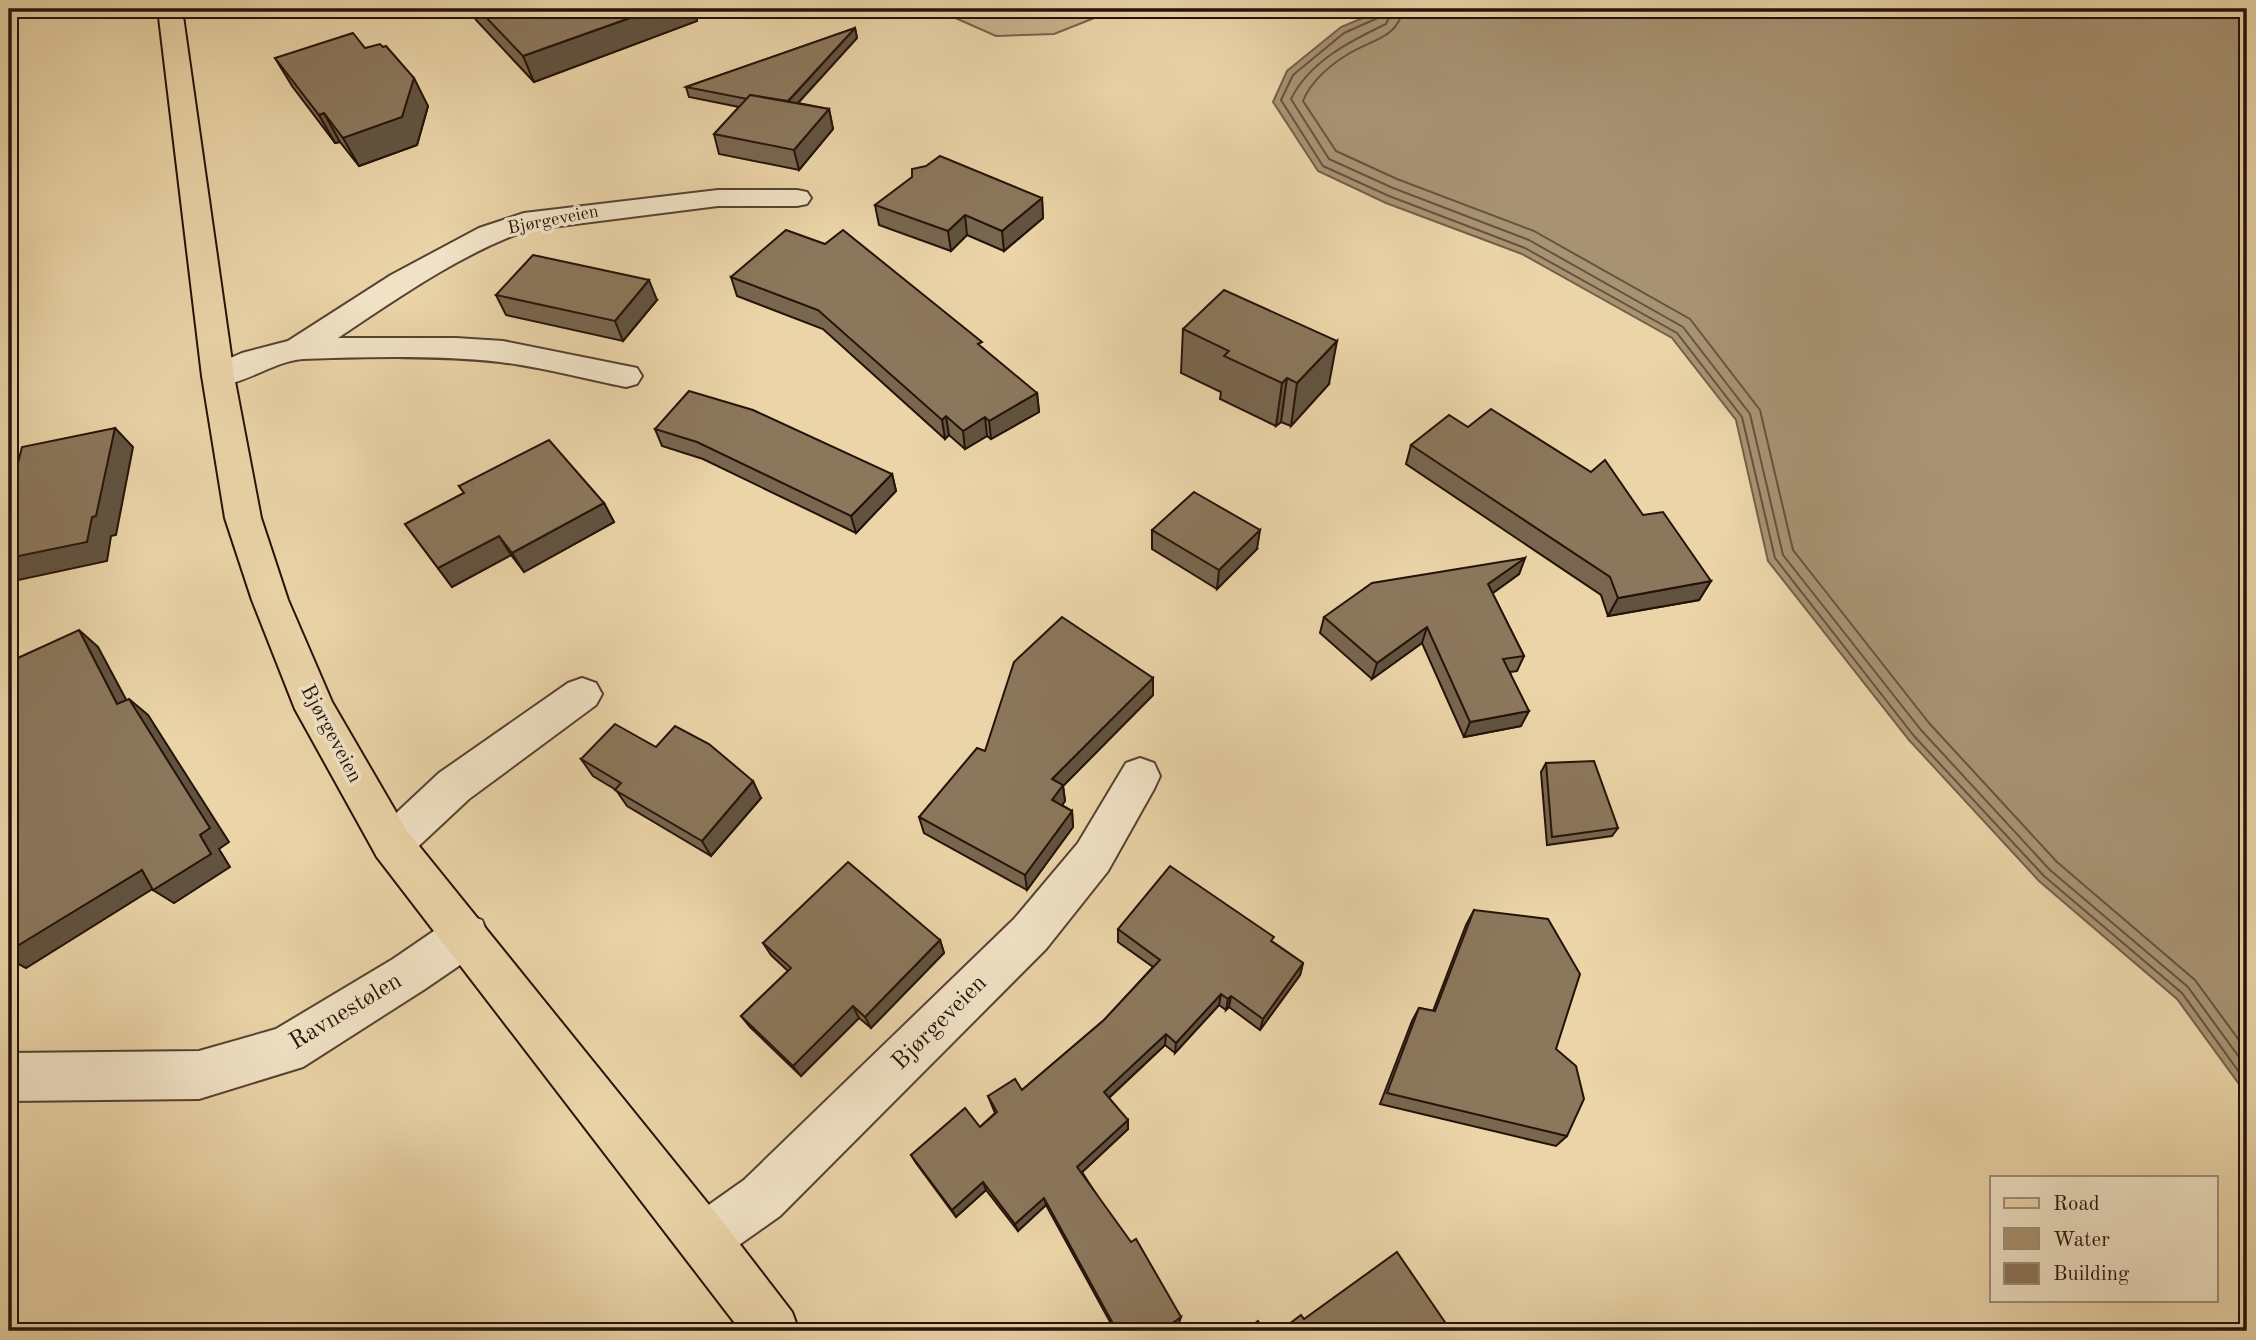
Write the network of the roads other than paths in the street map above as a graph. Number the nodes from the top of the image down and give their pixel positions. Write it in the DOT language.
graph roads {
  1 [pos="170,9"];
  2 [pos="796,198"];
  3 [pos="299,349"];
  4 [pos="218,376"];
  5 [pos="626,376"];
  6 [pos="582,694"];
  7 [pos="1140,776"];
  8 [pos="392,844"];
  9 [pos="466,935"];
  10 [pos="9,1077"];
  11 [pos="704,1239"];
  12 [pos="773,1331"];
  1 -- 4 [label="main road, Bjørgeveien"];
  2 -- 3 [label="street, Bjørgeveien"];
  3 -- 4 [label="street, Bjørgeveien"];
  3 -- 5 [label="street, Bjørgeveien"];
  4 -- 8 [label="main road, Bjørgeveien"];
  6 -- 8 [label="street"];
  7 -- 11 [label="street, Bjørgeveien"];
  8 -- 9 [label="main road, Bjørgeveien"];
  9 -- 10 [label="street, Ravnestølen"];
  9 -- 11 [label="main road, Bjørgeveien"];
  11 -- 12 [label="main road, Bjørgeveien"];
}
